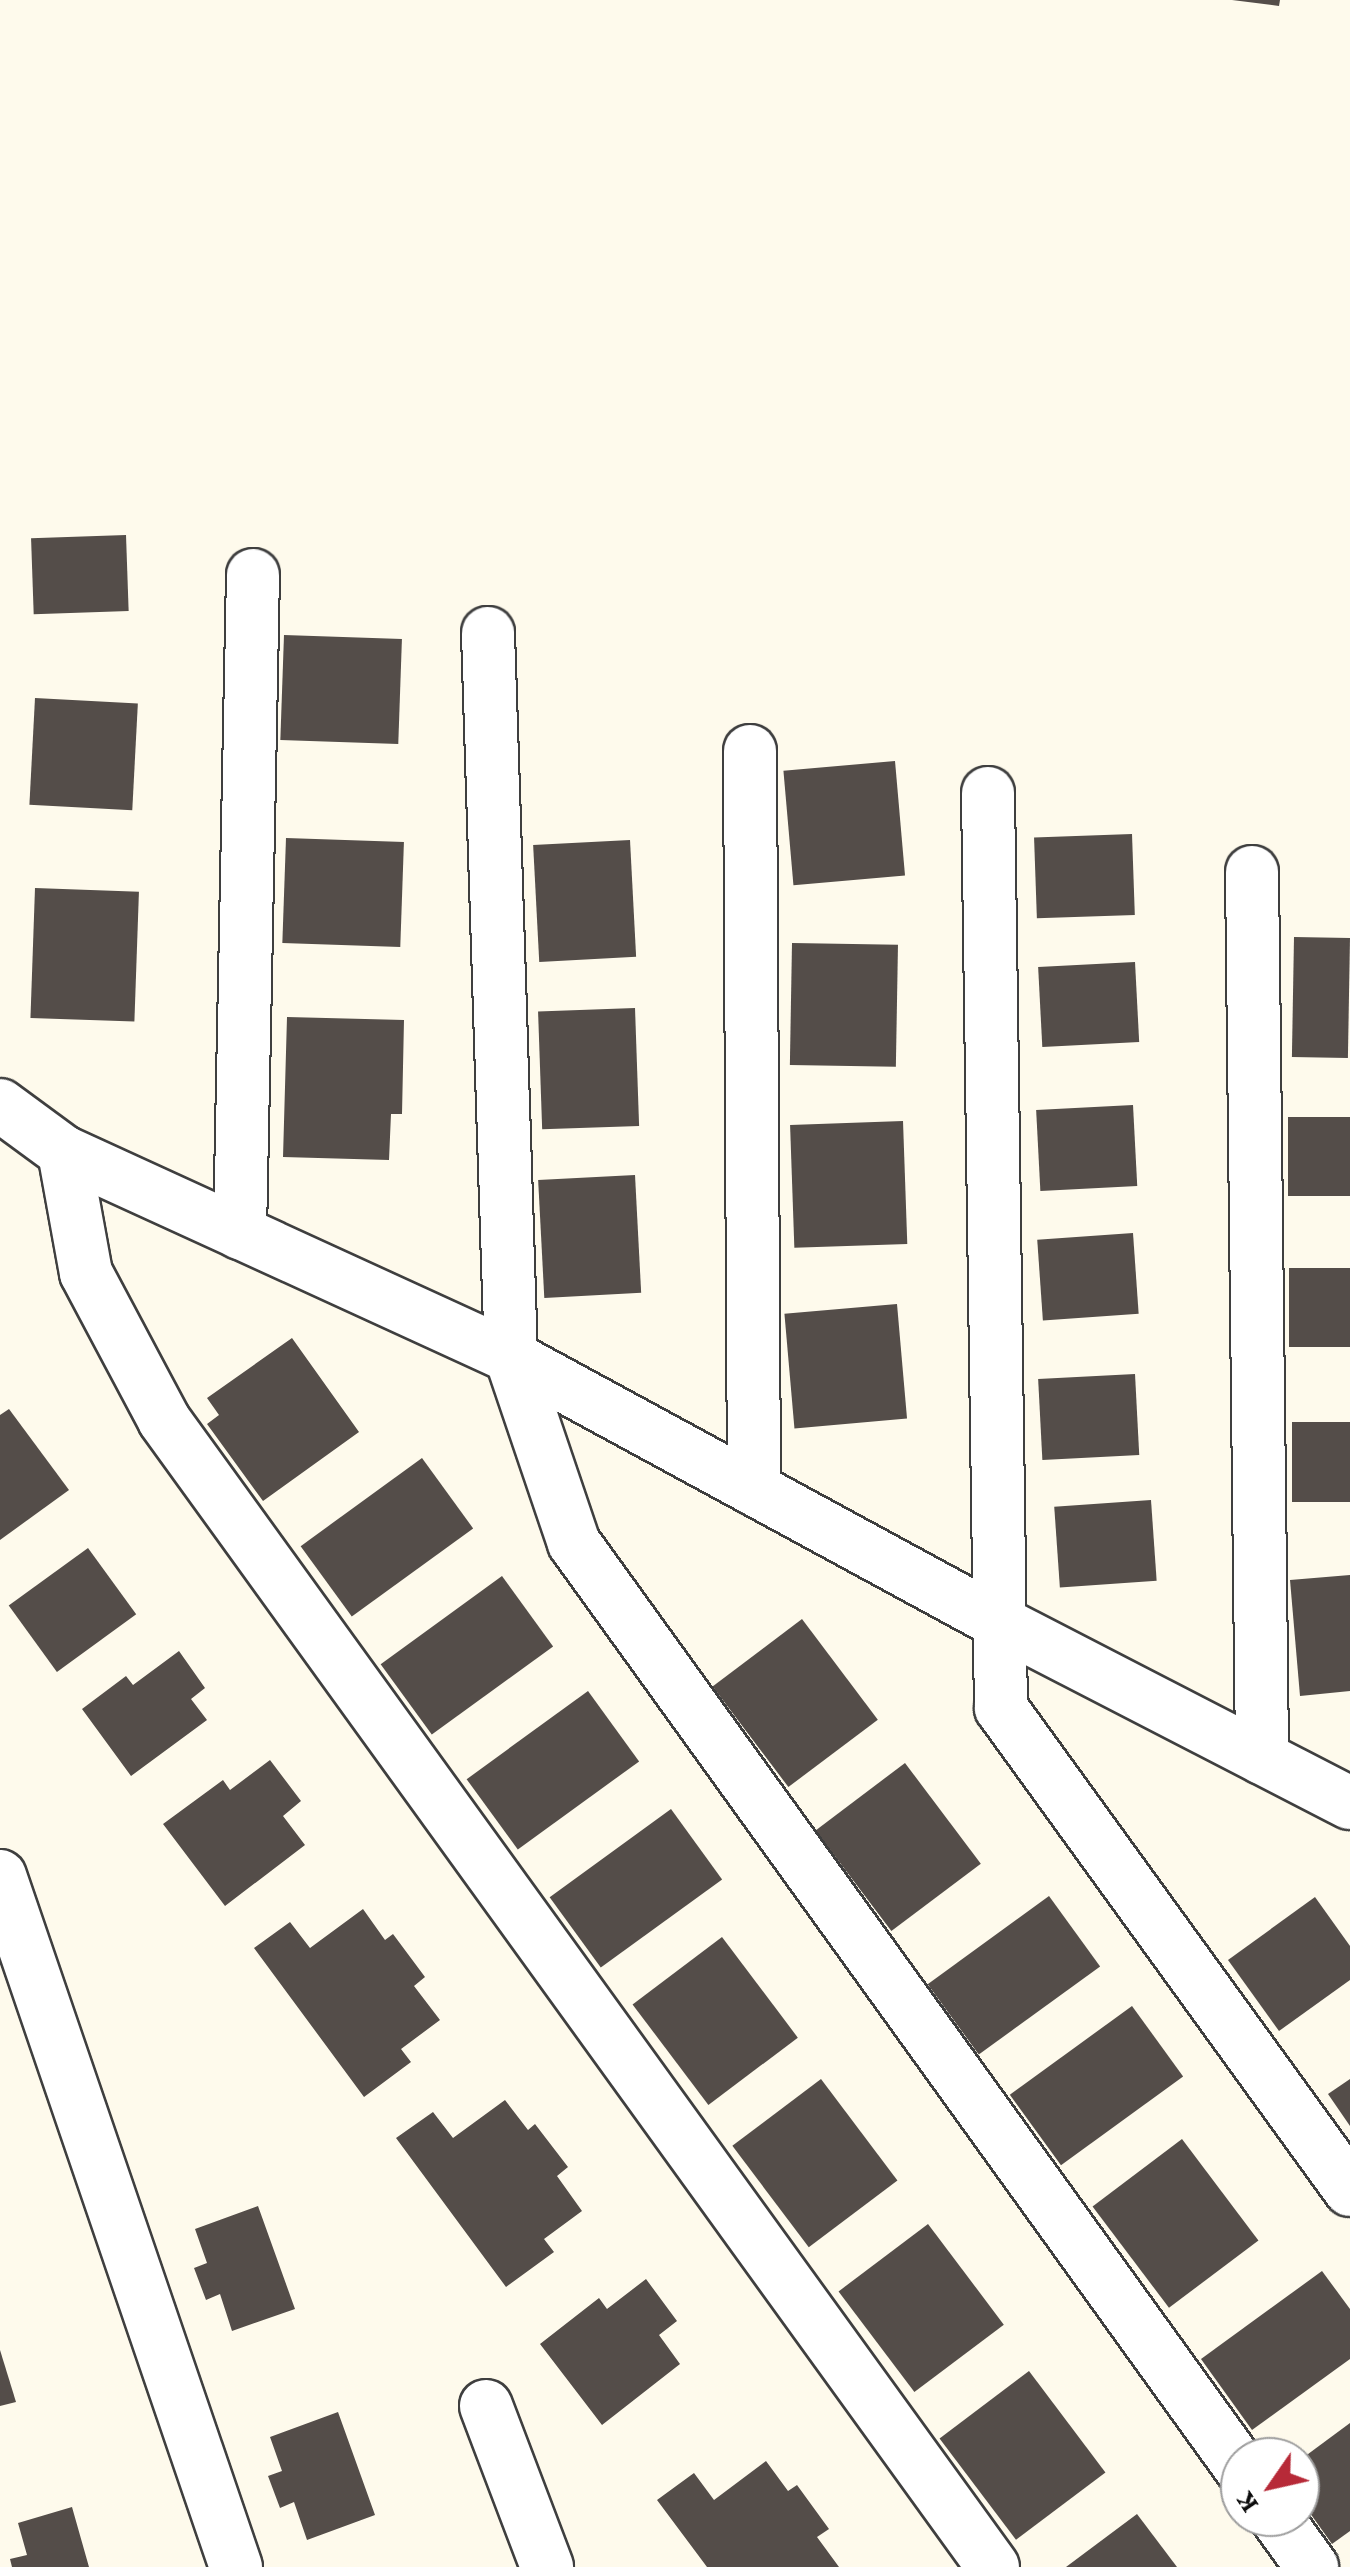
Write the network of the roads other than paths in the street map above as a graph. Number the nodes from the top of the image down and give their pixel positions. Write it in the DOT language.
graph roads {
  1 [pos="253,575"];
  2 [pos="488,633"];
  3 [pos="750,751"];
  4 [pos="988,792"];
  5 [pos="1252,872"];
  6 [pos="0,1105"];
  7 [pos="64,1152"];
  8 [pos="240,1232"];
  9 [pos="511,1357"];
  10 [pos="754,1489"];
  11 [pos="995,1620"];
  12 [pos="1262,1758"];
  13 [pos="1350,1803"];
  14 [pos="0,1876"];
  15 [pos="1350,2190"];
  16 [pos="486,2406"];
  17 [pos="1220,2439"];
  18 [pos="1290,2537"];
  19 [pos="236,2567"];
  20 [pos="547,2567"];
  21 [pos="993,2567"];
  22 [pos="1312,2567"];
  1 -- 8 [label="street"];
  2 -- 9 [label="street"];
  3 -- 10 [label="street"];
  4 -- 11 [label="street"];
  5 -- 12 [label="street"];
  6 -- 7 [label="street"];
  7 -- 8 [label="street"];
  7 -- 21 [label="street"];
  8 -- 9 [label="street"];
  9 -- 10 [label="street"];
  9 -- 17 [label="street"];
  10 -- 11 [label="street"];
  11 -- 12 [label="street"];
  11 -- 15 [label="street"];
  12 -- 13 [label="street"];
  14 -- 19 [label="street"];
  16 -- 20 [label="street"];
  18 -- 22 [label="street"];
}
